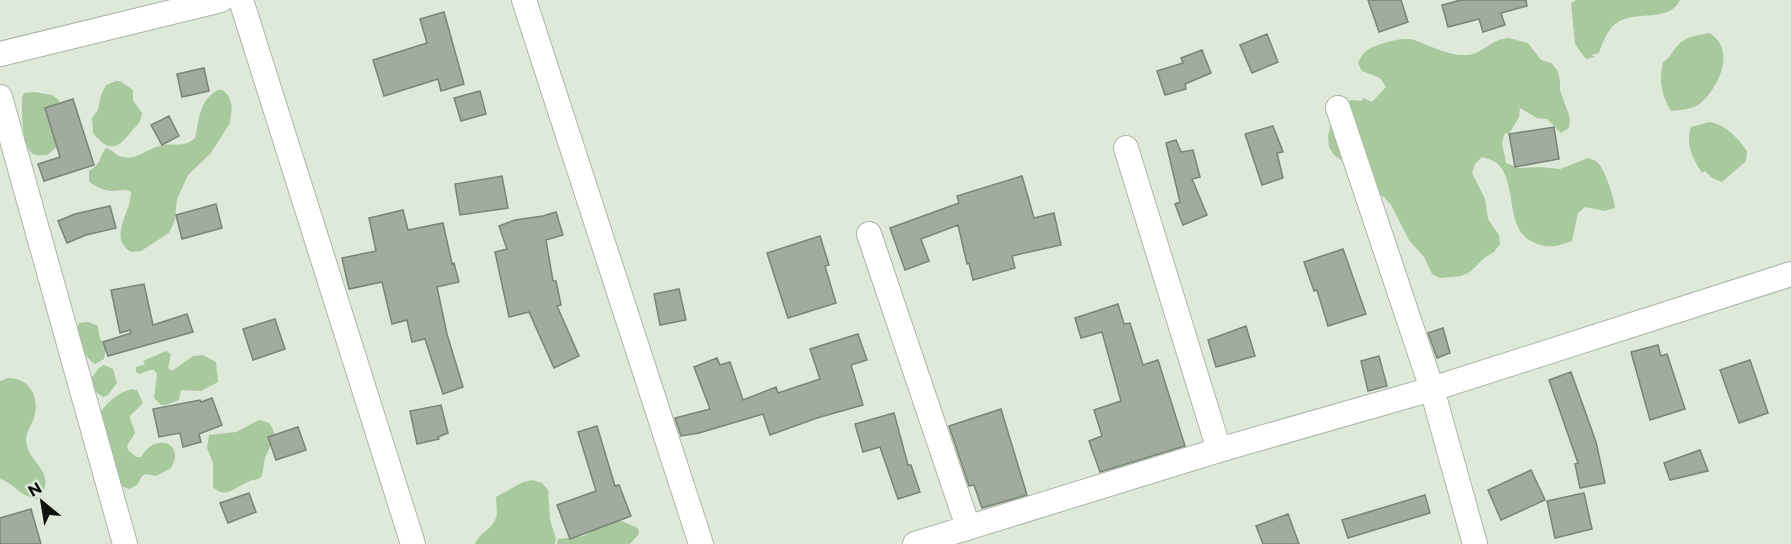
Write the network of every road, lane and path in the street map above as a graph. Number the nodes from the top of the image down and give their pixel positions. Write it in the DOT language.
graph roads {
  1 [pos="221,0"];
  2 [pos="241,0"];
  3 [pos="524,0"];
  4 [pos="0,54"];
  5 [pos="0,97"];
  6 [pos="1338,108"];
  7 [pos="1126,148"];
  8 [pos="870,234"];
  9 [pos="1791,274"];
  10 [pos="1432,389"];
  11 [pos="1219,450"];
  12 [pos="968,527"];
  13 [pos="125,544"];
  14 [pos="413,544"];
  15 [pos="701,544"];
  16 [pos="915,544"];
  17 [pos="1475,544"];
  1 -- 4 [label="street"];
  2 -- 14 [label="street"];
  3 -- 15 [label="street"];
  5 -- 13 [label="street"];
  6 -- 10 [label="street"];
  7 -- 11 [label="street"];
  8 -- 12 [label="street"];
  9 -- 10 [label="street"];
  10 -- 11 [label="street"];
  10 -- 17 [label="street"];
  11 -- 12 [label="street"];
  12 -- 16 [label="street"];
}
